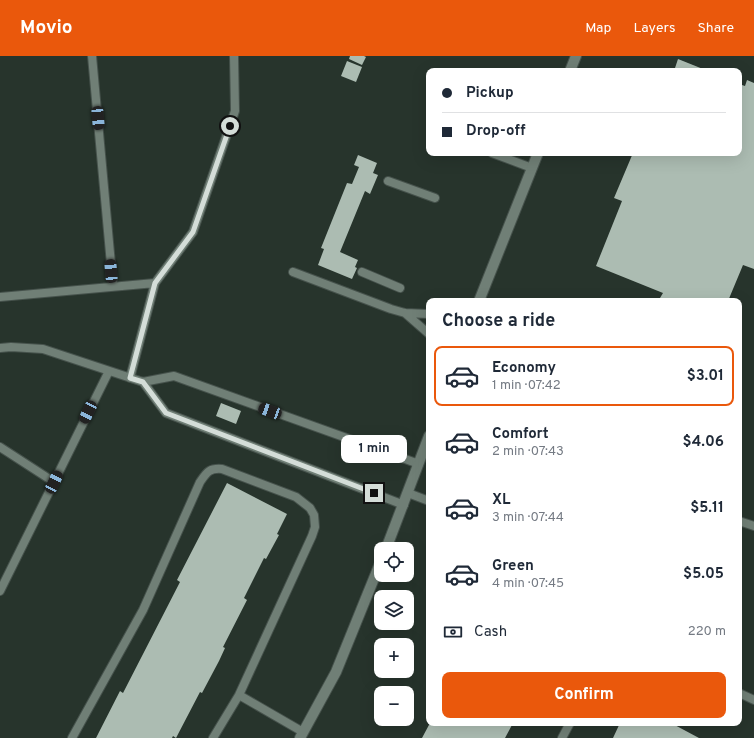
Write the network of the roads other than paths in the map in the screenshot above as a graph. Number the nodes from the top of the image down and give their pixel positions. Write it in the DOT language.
graph roads {
  1 [pos="92,56"];
  2 [pos="234,56"];
  3 [pos="576,56"];
  4 [pos="571,68"];
  5 [pos="500,156"];
  6 [pos="537,156"];
  7 [pos="532,168"];
  8 [pos="388,181"];
  9 [pos="435,198"];
  10 [pos="293,272"];
  11 [pos="362,272"];
  12 [pos="155,283"];
  13 [pos="113,286"];
  14 [pos="400,288"];
  15 [pos="0,297"];
  16 [pos="480,298"];
  17 [pos="405,313"];
  18 [pos="426,314"];
  19 [pos="426,331"];
  20 [pos="0,348"];
  21 [pos="109,371"];
  22 [pos="130,378"];
  23 [pos="143,382"];
  24 [pos="426,444"];
  25 [pos="0,447"];
  26 [pos="419,464"];
  27 [pos="54,482"];
  28 [pos="408,493"];
  29 [pos="426,500"];
  30 [pos="404,505"];
  31 [pos="742,521"];
  32 [pos="754,526"];
  33 [pos="389,542"];
  34 [pos="374,578"];
  35 [pos="0,591"];
  36 [pos="742,694"];
  37 [pos="239,695"];
  38 [pos="754,700"];
  39 [pos="568,726"];
  40 [pos="302,735"];
  41 [pos="72,738"];
  42 [pos="213,738"];
  43 [pos="562,738"];
  1 -- 13 [label="lane"];
  2 -- 12 [label="lane"];
  3 -- 4 [label="main road"];
  5 -- 7 [label="lane"];
  6 -- 7 [label="main road"];
  7 -- 16 [label="main road"];
  8 -- 9 [label="lane"];
  10 -- 17 [label="lane"];
  11 -- 14 [label="lane"];
  12 -- 13 [label="lane"];
  12 -- 22 [label="lane"];
  13 -- 15 [label="lane"];
  17 -- 18 [label="lane"];
  17 -- 19 [label="lane"];
  20 -- 21 [label="lane"];
  21 -- 22 [label="lane"];
  21 -- 27 [label="lane"];
  22 -- 23 [label="lane"];
  23 -- 26 [label="lane"];
  23 -- 30 [label="lane"];
  24 -- 26 [label="main road"];
  25 -- 27 [label="lane"];
  26 -- 28 [label="main road"];
  27 -- 35 [label="lane"];
  28 -- 29 [label="lane"];
  28 -- 30 [label="main road"];
  30 -- 33 [label="main road"];
  31 -- 32 [label="lane"];
  34 -- 40 [label="main road"];
  36 -- 38 [label="lane"];
  37 -- 40 [label="lane"];
  37 -- 41 [label="lane"];
  37 -- 42 [label="lane"];
  39 -- 43 [label="lane"];
}
